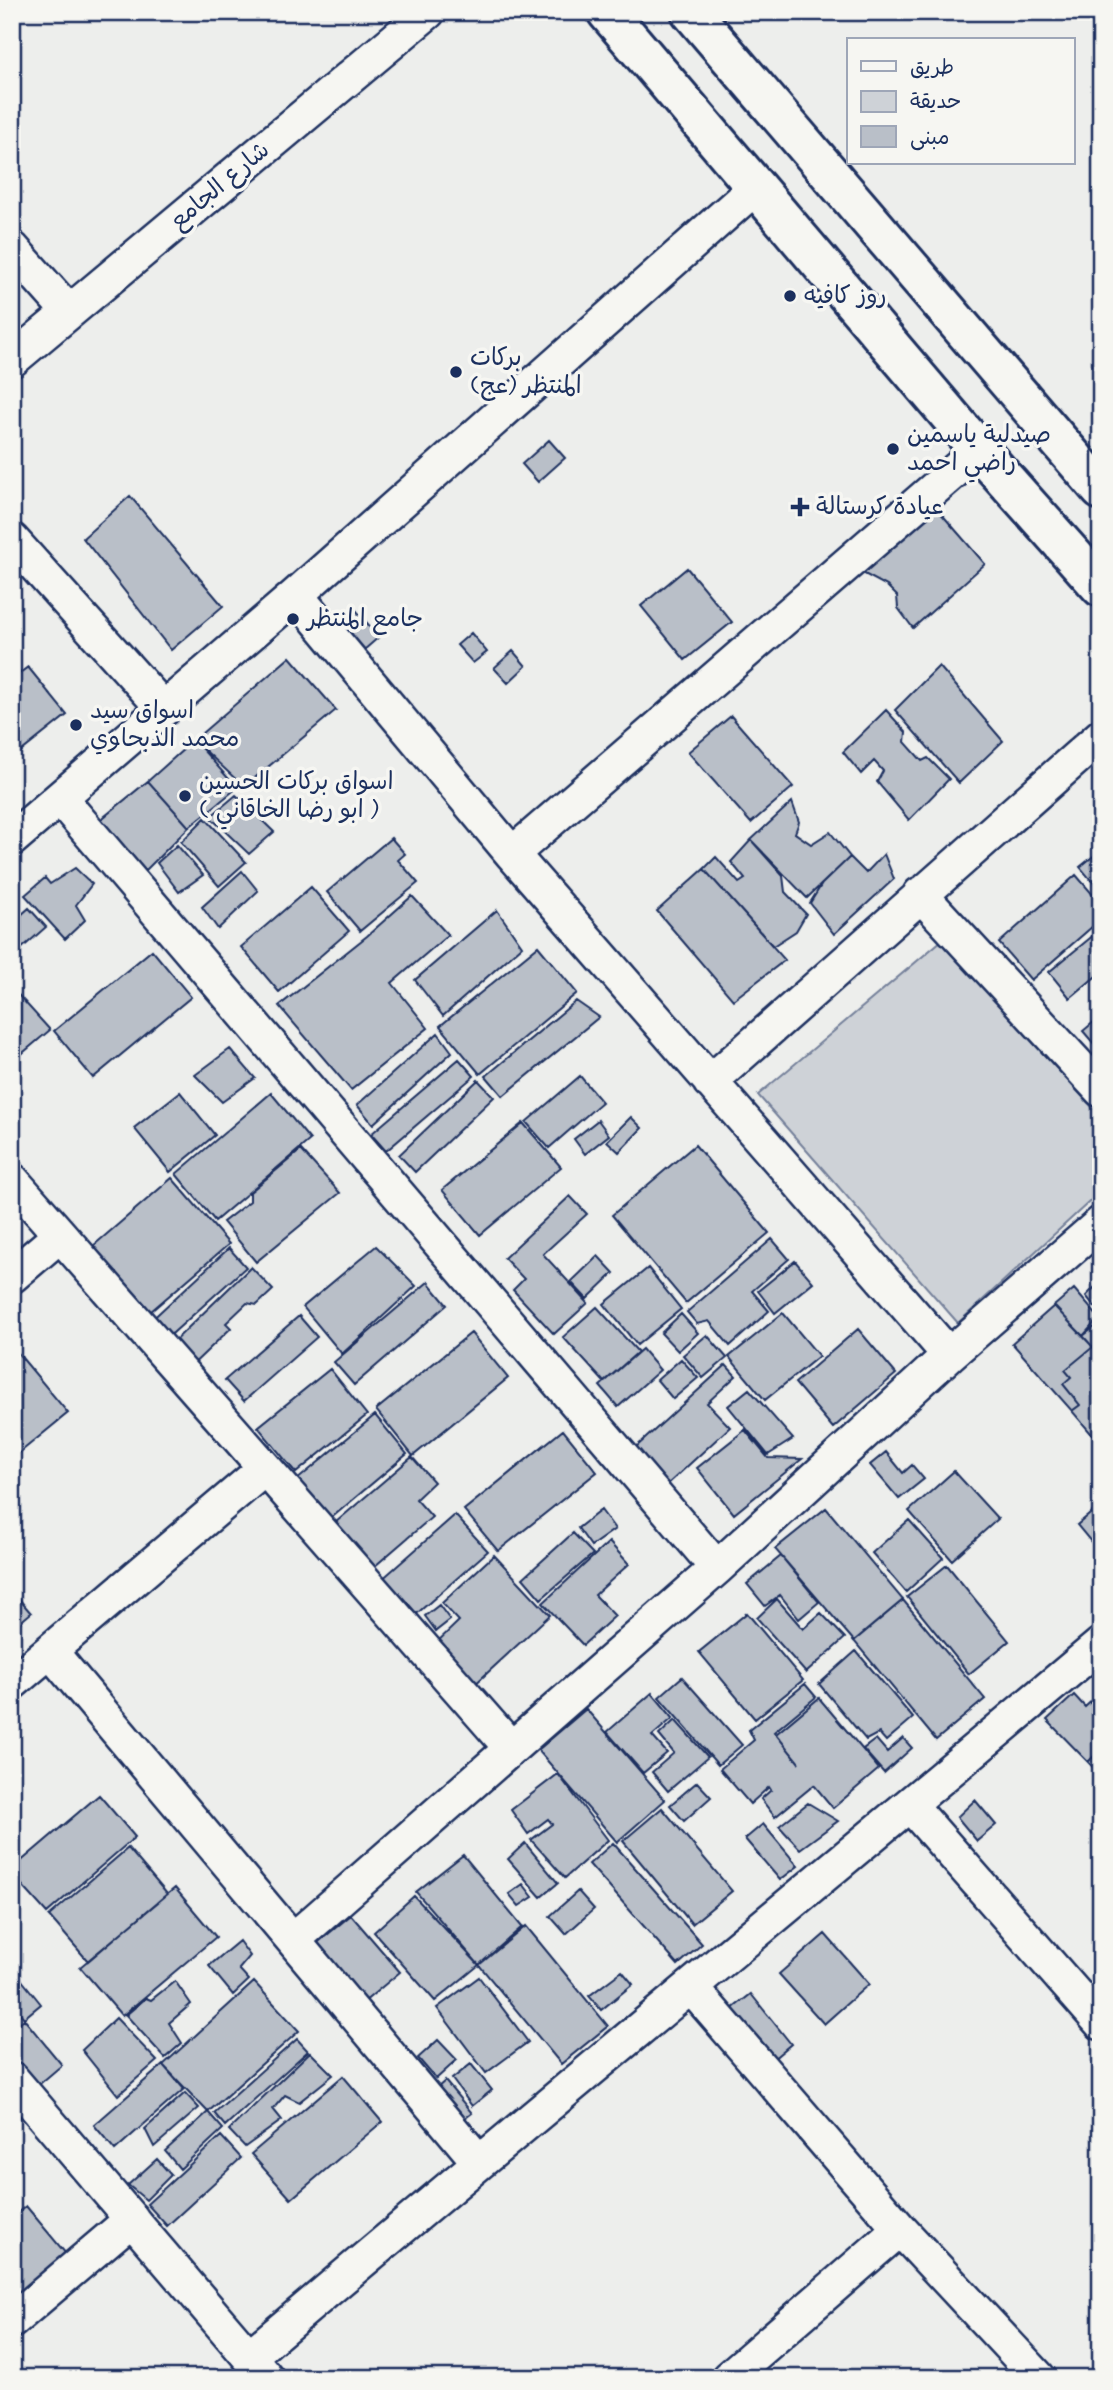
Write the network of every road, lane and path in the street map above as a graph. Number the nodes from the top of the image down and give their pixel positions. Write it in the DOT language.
graph roads {
  1 [pos="428,12"];
  2 [pos="607,12"];
  3 [pos="691,12"];
  4 [pos="756,187"];
  5 [pos="12,248"];
  6 [pos="69,312"];
  7 [pos="12,360"];
  8 [pos="979,450"];
  9 [pos="1101,490"];
  10 [pos="12,540"];
  11 [pos="1101,587"];
  12 [pos="296,595"];
  13 [pos="164,709"];
  14 [pos="1101,736"];
  15 [pos="60,799"];
  16 [pos="12,839"];
  17 [pos="512,854"];
  18 [pos="920,894"];
  19 [pos="710,1082"];
  20 [pos="1101,1090"];
  21 [pos="12,1180"];
  22 [pos="1101,1223"];
  23 [pos="60,1236"];
  24 [pos="12,1276"];
  25 [pos="949,1355"];
  26 [pos="264,1469"];
  27 [pos="717,1568"];
  28 [pos="1101,1644"];
  29 [pos="51,1652"];
  30 [pos="12,1683"];
  31 [pos="511,1748"];
  32 [pos="910,1805"];
  33 [pos="293,1940"];
  34 [pos="692,1988"];
  35 [pos="1101,2023"];
  36 [pos="12,2079"];
  37 [pos="479,2162"];
  38 [pos="132,2219"];
  39 [pos="900,2229"];
  40 [pos="12,2321"];
  41 [pos="258,2367"];
  42 [pos="728,2378"];
  43 [pos="1039,2378"];
  1 -- 6 [label="street, شارع الجامع"];
  2 -- 4 [label="street"];
  3 -- 9 [label="street"];
  4 -- 8 [label="street"];
  4 -- 12 [label="street"];
  5 -- 6 [label="street"];
  6 -- 7 [label="street, شارع الجامع"];
  8 -- 11 [label="street"];
  8 -- 17 [label="street"];
  10 -- 13 [label="street"];
  12 -- 13 [label="street"];
  12 -- 17 [label="street"];
  13 -- 15 [label="street"];
  14 -- 18 [label="street"];
  15 -- 16 [label="street"];
  15 -- 27 [label="street"];
  17 -- 19 [label="street"];
  18 -- 19 [label="street"];
  18 -- 20 [label="street"];
  19 -- 25 [label="street"];
  21 -- 23 [label="street"];
  22 -- 25 [label="street"];
  23 -- 24 [label="street"];
  23 -- 26 [label="street"];
  25 -- 27 [label="street"];
  26 -- 29 [label="street"];
  26 -- 31 [label="street"];
  27 -- 31 [label="street"];
  28 -- 32 [label="street"];
  29 -- 30 [label="street"];
  29 -- 33 [label="street"];
  31 -- 33 [label="street"];
  32 -- 34 [label="street"];
  32 -- 35 [label="street"];
  33 -- 37 [label="street"];
  34 -- 37 [label="street"];
  34 -- 39 [label="street"];
  36 -- 38 [label="street"];
  37 -- 41 [label="street"];
  38 -- 40 [label="street"];
  38 -- 41 [label="street"];
  39 -- 42 [label="street"];
  39 -- 43 [label="street"];
}
